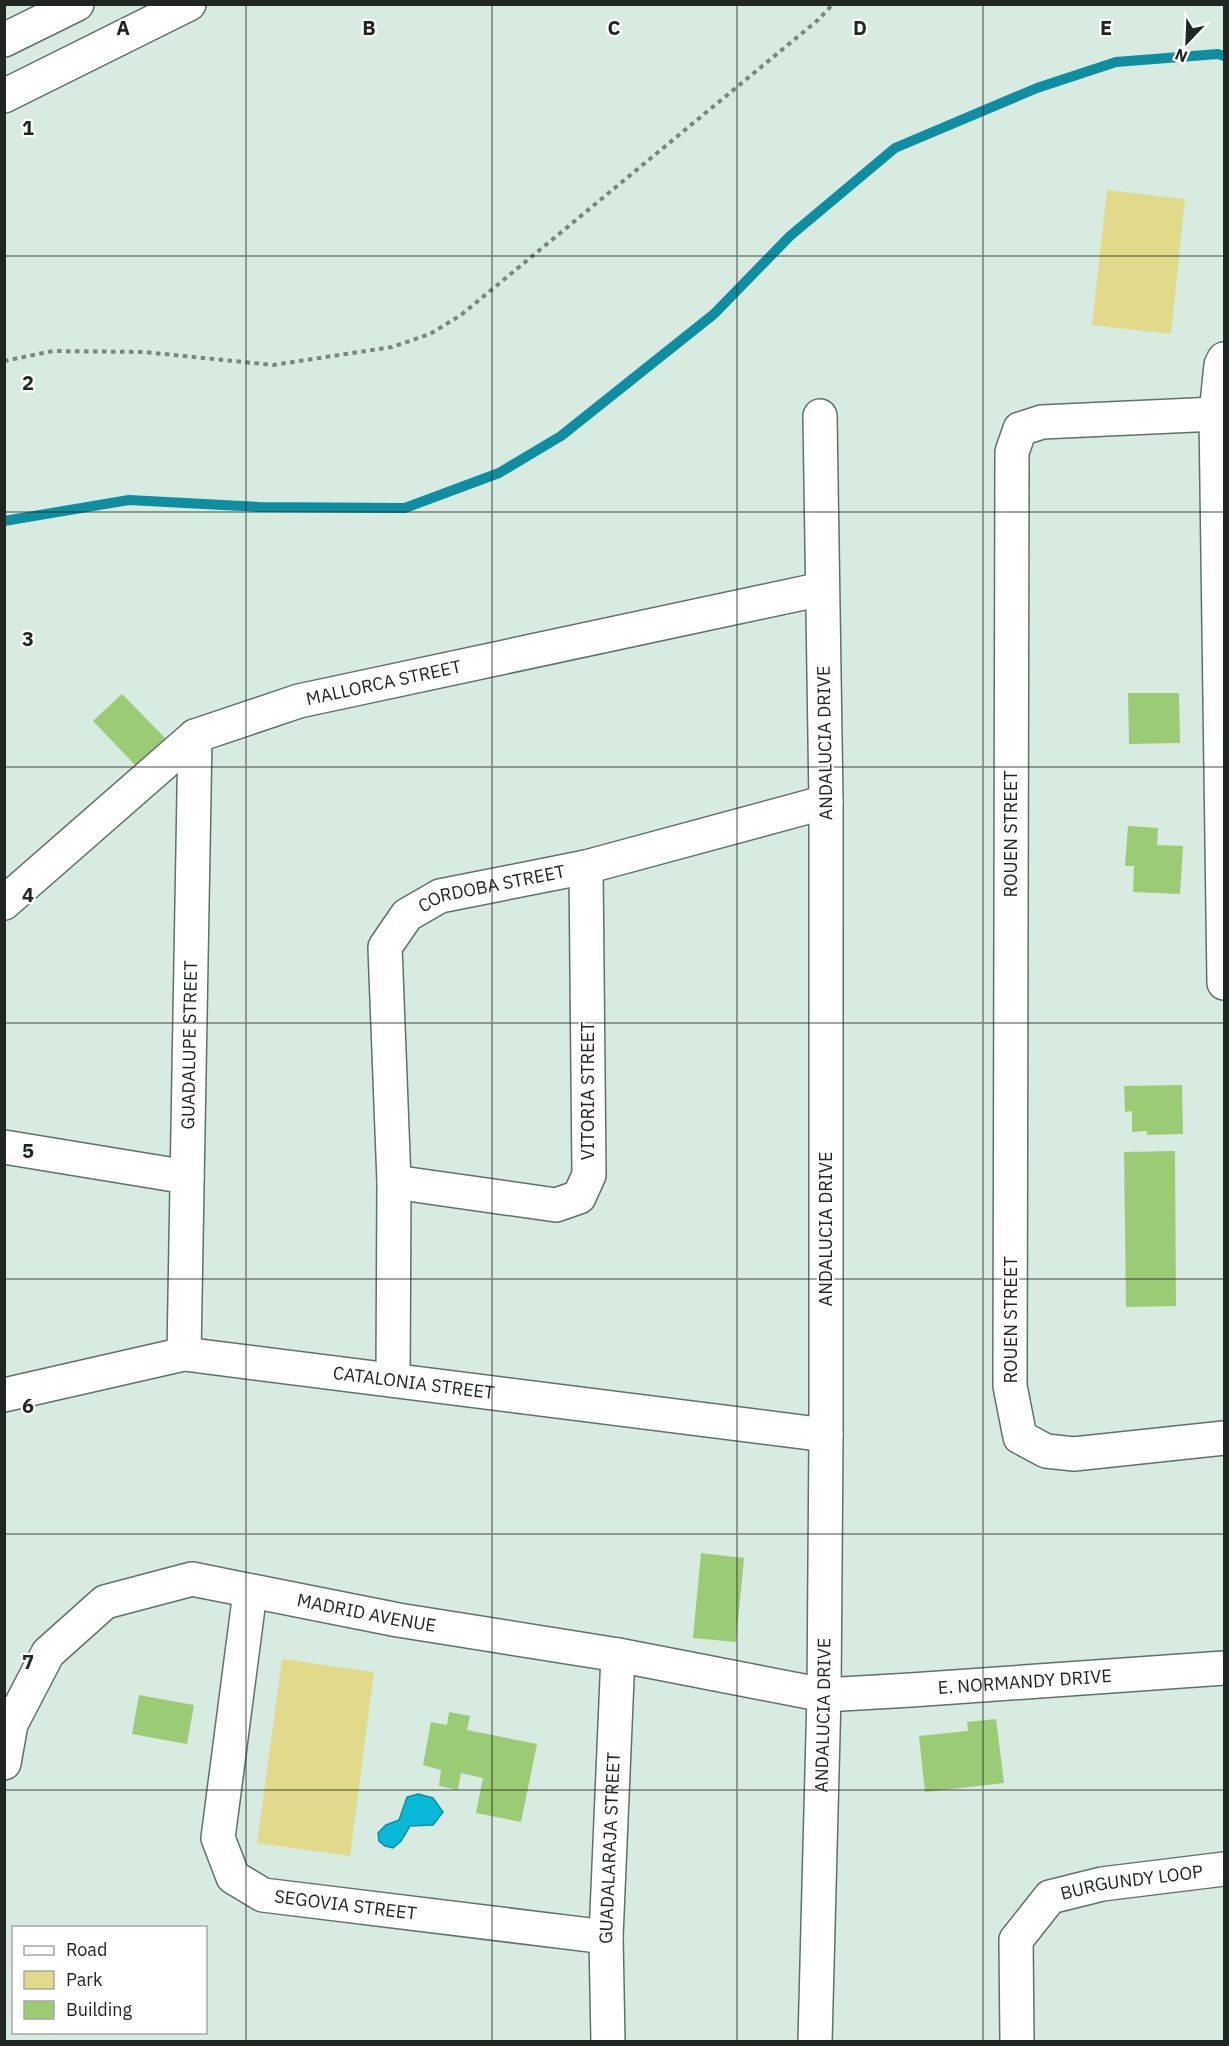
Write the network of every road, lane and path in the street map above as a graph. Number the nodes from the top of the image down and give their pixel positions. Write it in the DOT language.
graph roads {
  1 [pos="77,4"];
  2 [pos="189,4"];
  3 [pos="832,4"];
  4 [pos="4,40"];
  5 [pos="4,96"];
  6 [pos="1224,359"];
  7 [pos="4,361"];
  8 [pos="1216,414"];
  9 [pos="820,416"];
  10 [pos="822,589"];
  11 [pos="195,736"];
  12 [pos="826,802"];
  13 [pos="586,867"];
  14 [pos="4,903"];
  15 [pos="1224,983"];
  16 [pos="4,1147"];
  17 [pos="188,1177"];
  18 [pos="394,1182"];
  19 [pos="184,1354"];
  20 [pos="393,1380"];
  21 [pos="4,1395"];
  22 [pos="826,1435"];
  23 [pos="1224,1438"];
  24 [pos="250,1592"];
  25 [pos="618,1655"];
  26 [pos="1224,1668"];
  27 [pos="824,1695"];
  28 [pos="4,1763"];
  29 [pos="1224,1869"];
  30 [pos="606,1937"];
  31 [pos="608,2042"];
  32 [pos="815,2042"];
  33 [pos="1017,2042"];
  1 -- 4 [label="main road"];
  2 -- 5 [label="main road"];
  3 -- 7 [label="path"];
  6 -- 8 [label="main road"];
  8 -- 15 [label="main road"];
  8 -- 23 [label="main road, ROUEN STREET"];
  9 -- 10 [label="main road, ANDALUCIA DRIVE"];
  10 -- 11 [label="main road, MALLORCA STREET"];
  10 -- 12 [label="main road, ANDALUCIA DRIVE"];
  11 -- 14 [label="main road, MALLORCA STREET"];
  11 -- 17 [label="main road, GUADALUPE STREET"];
  12 -- 13 [label="main road, CORDOBA STREET"];
  12 -- 22 [label="main road, ANDALUCIA DRIVE"];
  13 -- 18 [label="main road, CORDOBA STREET"];
  13 -- 18 [label="main road, VITORIA STREET"];
  16 -- 17 [label="main road"];
  17 -- 19 [label="main road, GUADALUPE STREET"];
  18 -- 20 [label="main road, CORDOBA STREET"];
  19 -- 20 [label="main road, CATALONIA STREET"];
  19 -- 21 [label="main road, CATALONIA STREET"];
  20 -- 22 [label="main road, CATALONIA STREET"];
  22 -- 27 [label="main road, ANDALUCIA DRIVE"];
  24 -- 25 [label="main road, MADRID AVENUE"];
  24 -- 28 [label="main road, MADRID AVENUE"];
  24 -- 30 [label="main road, SEGOVIA STREET"];
  25 -- 27 [label="main road, MADRID AVENUE"];
  25 -- 30 [label="main road, GUADALARAJA STREET"];
  26 -- 27 [label="main road, E. NORMANDY DRIVE"];
  27 -- 32 [label="main road, ANDALUCIA DRIVE"];
  29 -- 33 [label="main road, BURGUNDY LOOP"];
  30 -- 31 [label="main road, GUADALARAJA STREET"];
}
